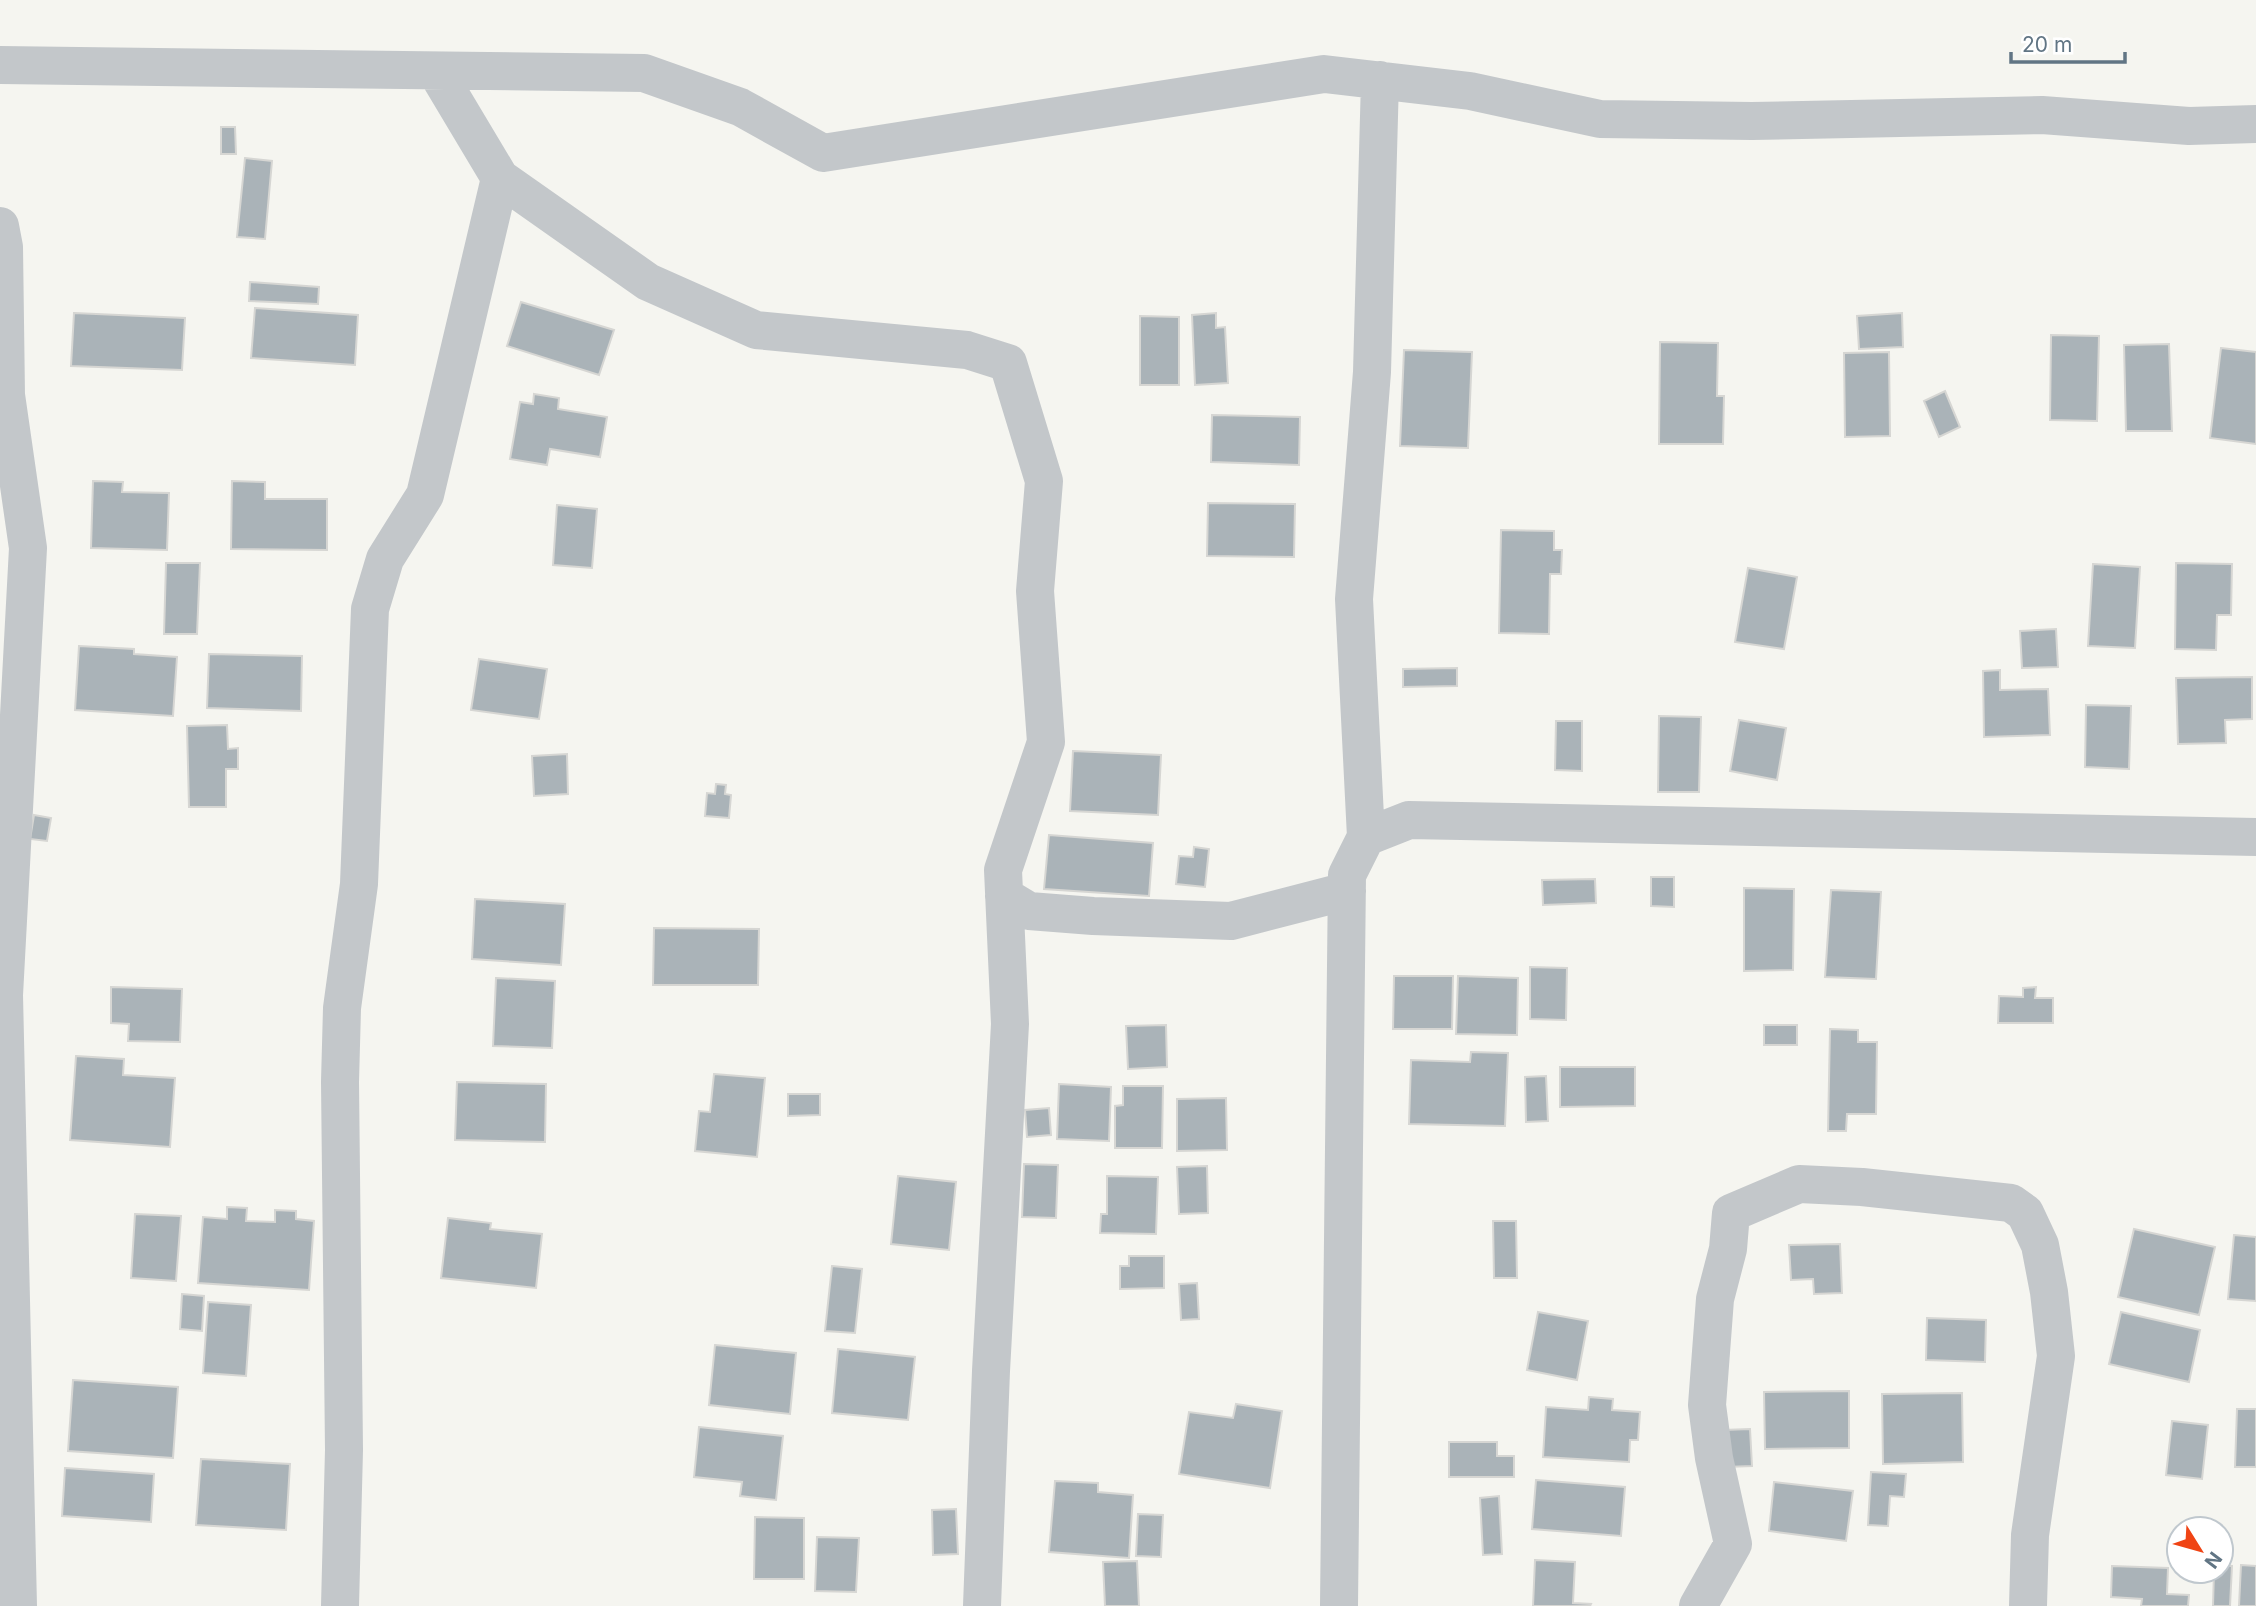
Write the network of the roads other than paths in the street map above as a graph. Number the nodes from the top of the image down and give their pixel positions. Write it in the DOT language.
graph roads {
  1 [pos="0,65"];
  2 [pos="436,71"];
  3 [pos="1380,80"];
  4 [pos="2256,124"];
  5 [pos="500,177"];
  6 [pos="0,226"];
  7 [pos="1366,836"];
  8 [pos="2256,837"];
  9 [pos="1347,891"];
  10 [pos="1004,896"];
  11 [pos="7,1433"];
  12 [pos="18,1606"];
  13 [pos="340,1606"];
  14 [pos="982,1606"];
  15 [pos="1339,1606"];
  16 [pos="1698,1606"];
  17 [pos="2028,1606"];
  1 -- 2 [label="street"];
  2 -- 3 [label="street"];
  2 -- 5 [label="street"];
  3 -- 4 [label="street"];
  3 -- 7 [label="street"];
  5 -- 10 [label="street"];
  5 -- 13 [label="street"];
  6 -- 11 [label="street"];
  7 -- 8 [label="street"];
  7 -- 9 [label="street"];
  9 -- 10 [label="street"];
  9 -- 15 [label="street"];
  10 -- 14 [label="street"];
  11 -- 12 [label="street"];
  16 -- 17 [label="street"];
}
